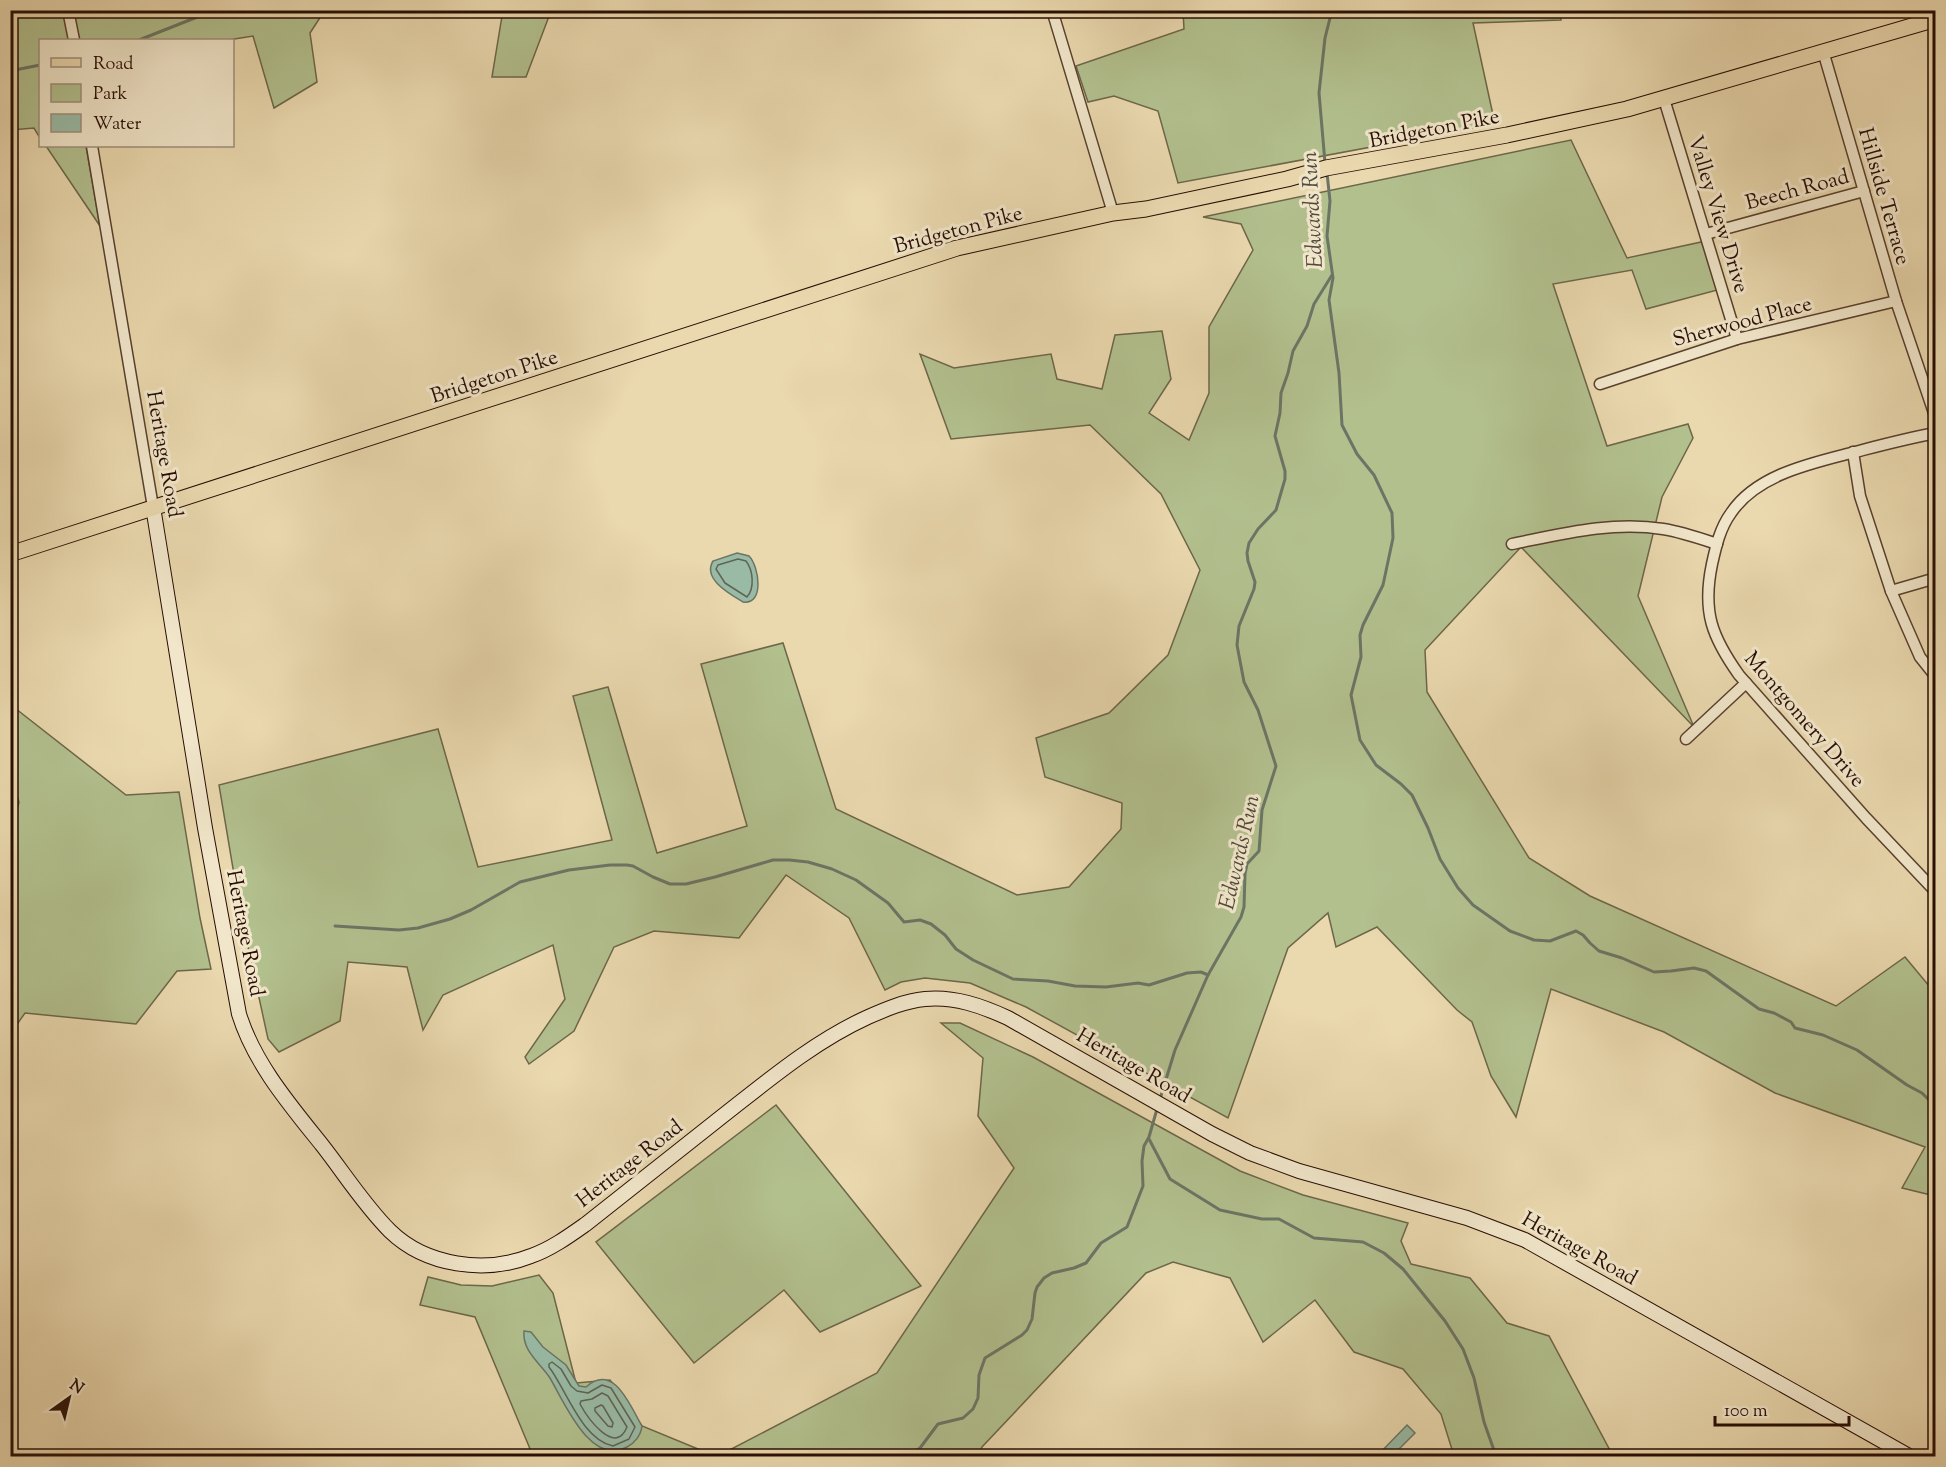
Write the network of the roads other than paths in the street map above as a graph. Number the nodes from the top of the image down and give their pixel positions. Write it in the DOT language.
graph roads {
  1 [pos="68,10"];
  2 [pos="1052,10"];
  3 [pos="1935,19"];
  4 [pos="74,39"];
  5 [pos="1822,51"];
  6 [pos="1664,99"];
  7 [pos="92,147"];
  8 [pos="1864,191"];
  9 [pos="1113,213"];
  10 [pos="1706,234"];
  11 [pos="1896,301"];
  12 [pos="1737,339"];
  13 [pos="1600,384"];
  14 [pos="1935,419"];
  15 [pos="1935,433"];
  16 [pos="1853,452"];
  17 [pos="153,507"];
  18 [pos="1512,544"];
  19 [pos="1717,544"];
  20 [pos="10,554"];
  21 [pos="1935,578"];
  22 [pos="1891,591"];
  23 [pos="1935,677"];
  24 [pos="1746,683"];
  25 [pos="1686,739"];
  26 [pos="1935,892"];
  27 [pos="1909,1456"];
  1 -- 4 [label="street"];
  2 -- 9 [label="street"];
  3 -- 5 [label="main road, Bridgeton Pike"];
  5 -- 6 [label="main road, Bridgeton Pike"];
  5 -- 8 [label="street, Hillside Terrace"];
  6 -- 9 [label="main road, Bridgeton Pike"];
  6 -- 10 [label="street, Valley View Drive"];
  7 -- 17 [label="street, Heritage Road"];
  8 -- 10 [label="street, Beech Road"];
  8 -- 11 [label="street, Hillside Terrace"];
  9 -- 17 [label="main road, Bridgeton Pike"];
  10 -- 12 [label="street, Valley View Drive"];
  11 -- 12 [label="street, Sherwood Place"];
  11 -- 14 [label="street, Hillside Terrace"];
  12 -- 13 [label="street, Sherwood Place"];
  15 -- 16 [label="street, Montgomery Drive"];
  16 -- 19 [label="street, Montgomery Drive"];
  16 -- 22 [label="street"];
  17 -- 20 [label="main road, Bridgeton Pike"];
  17 -- 27 [label="street, Heritage Road"];
  18 -- 19 [label="street"];
  19 -- 24 [label="street, Montgomery Drive"];
  21 -- 22 [label="street"];
  22 -- 23 [label="street"];
  24 -- 25 [label="street"];
  24 -- 26 [label="street, Montgomery Drive"];
}
